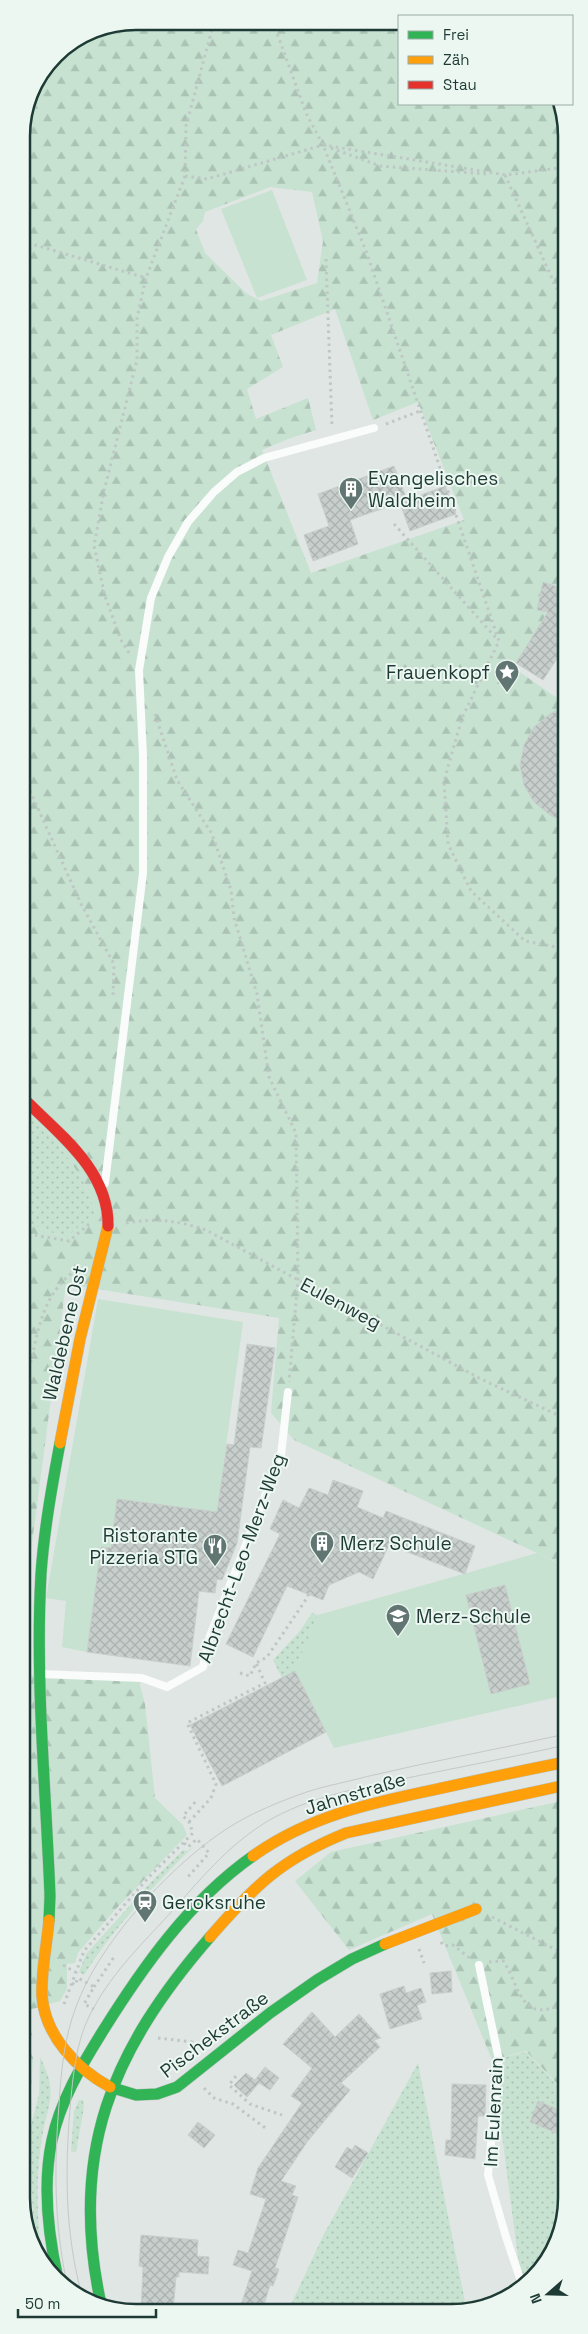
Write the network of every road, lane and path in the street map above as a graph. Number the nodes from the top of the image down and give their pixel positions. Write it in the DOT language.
graph roads {
  1 [pos="212,30"];
  2 [pos="276,30"];
  3 [pos="323,145"];
  4 [pos="558,168"];
  5 [pos="506,175"];
  6 [pos="185,176"];
  7 [pos="30,243"];
  8 [pos="326,259"];
  9 [pos="146,278"];
  10 [pos="558,292"];
  11 [pos="420,411"];
  12 [pos="374,428"];
  13 [pos="333,440"];
  14 [pos="394,524"];
  15 [pos="499,641"];
  16 [pos="139,670"];
  17 [pos="154,713"];
  18 [pos="30,791"];
  19 [pos="558,947"];
  20 [pos="113,1003"];
  21 [pos="30,1104"];
  22 [pos="104,1192"];
  23 [pos="91,1222"];
  24 [pos="109,1226"];
  25 [pos="30,1234"];
  26 [pos="100,1255"];
  27 [pos="298,1279"];
  28 [pos="30,1370"];
  29 [pos="288,1392"];
  30 [pos="558,1415"];
  31 [pos="315,1575"];
  32 [pos="256,1664"];
  33 [pos="240,1673"];
  34 [pos="38,1674"];
  35 [pos="558,1764"];
  36 [pos="558,1787"];
  37 [pos="197,1800"];
  38 [pos="190,1822"];
  39 [pos="184,1843"];
  40 [pos="187,1878"];
  41 [pos="476,1909"];
  42 [pos="444,1946"];
  43 [pos="558,1952"];
  44 [pos="464,1953"];
  45 [pos="114,1957"];
  46 [pos="478,1965"];
  47 [pos="72,1983"];
  48 [pos="94,1987"];
  49 [pos="558,2005"];
  50 [pos="141,2030"];
  51 [pos="209,2060"];
  52 [pos="81,2068"];
  53 [pos="236,2076"];
  54 [pos="112,2088"];
  55 [pos="214,2098"];
  56 [pos="282,2115"];
  57 [pos="268,2130"];
  58 [pos="57,2269"];
  59 [pos="520,2279"];
  60 [pos="100,2297"];
  1 -- 6 [label="path"];
  2 -- 3 [label="path"];
  3 -- 5 [label="path"];
  3 -- 5 [label="path"];
  3 -- 6 [label="path"];
  3 -- 11 [label="path"];
  4 -- 5 [label="path"];
  5 -- 10 [label="path"];
  6 -- 9 [label="path"];
  7 -- 9 [label="path"];
  8 -- 13 [label="path"];
  9 -- 16 [label="path"];
  11 -- 12 [label="path"];
  11 -- 15 [label="path"];
  12 -- 13 [label="lane"];
  13 -- 16 [label="lane"];
  14 -- 15 [label="path"];
  15 -- 19 [label="path"];
  16 -- 22 [label="lane"];
  17 -- 27 [label="path"];
  18 -- 20 [label="path"];
  21 -- 22 [label="main road, Waldebene Ost"];
  22 -- 24 [label="main road, Waldebene Ost"];
  23 -- 25 [label="path"];
  24 -- 26 [label="main road, Waldebene Ost"];
  24 -- 27 [label="path, Eulenweg"];
  26 -- 28 [label="path"];
  26 -- 34 [label="main road, Waldebene Ost"];
  27 -- 29 [label="path"];
  27 -- 30 [label="path, Eulenweg"];
  29 -- 34 [label="lane, Albrecht-Leo-Merz-Weg"];
  31 -- 32 [label="path"];
  32 -- 33 [label="path"];
  32 -- 38 [label="path"];
  34 -- 52 [label="main road, Waldebene Ost"];
  35 -- 52 [label="main road, Jahnstraße"];
  36 -- 50 [label="main road, Jahnstraße"];
  37 -- 38 [label="path"];
  38 -- 39 [label="path"];
  39 -- 40 [label="path"];
  39 -- 47 [label="path"];
  41 -- 43 [label="path"];
  41 -- 51 [label="main road, Pischekstraße"];
  42 -- 44 [label="path"];
  45 -- 48 [label="path"];
  46 -- 49 [label="path"];
  46 -- 59 [label="lane, Im Eulenrain"];
  50 -- 51 [label="path"];
  50 -- 54 [label="main road, Jahnstraße"];
  51 -- 54 [label="main road, Pischekstraße"];
  52 -- 54 [label="main road, Waldebene Ost"];
  52 -- 58 [label="main road"];
  53 -- 56 [label="path"];
  54 -- 60 [label="main road"];
  55 -- 57 [label="path"];
}
